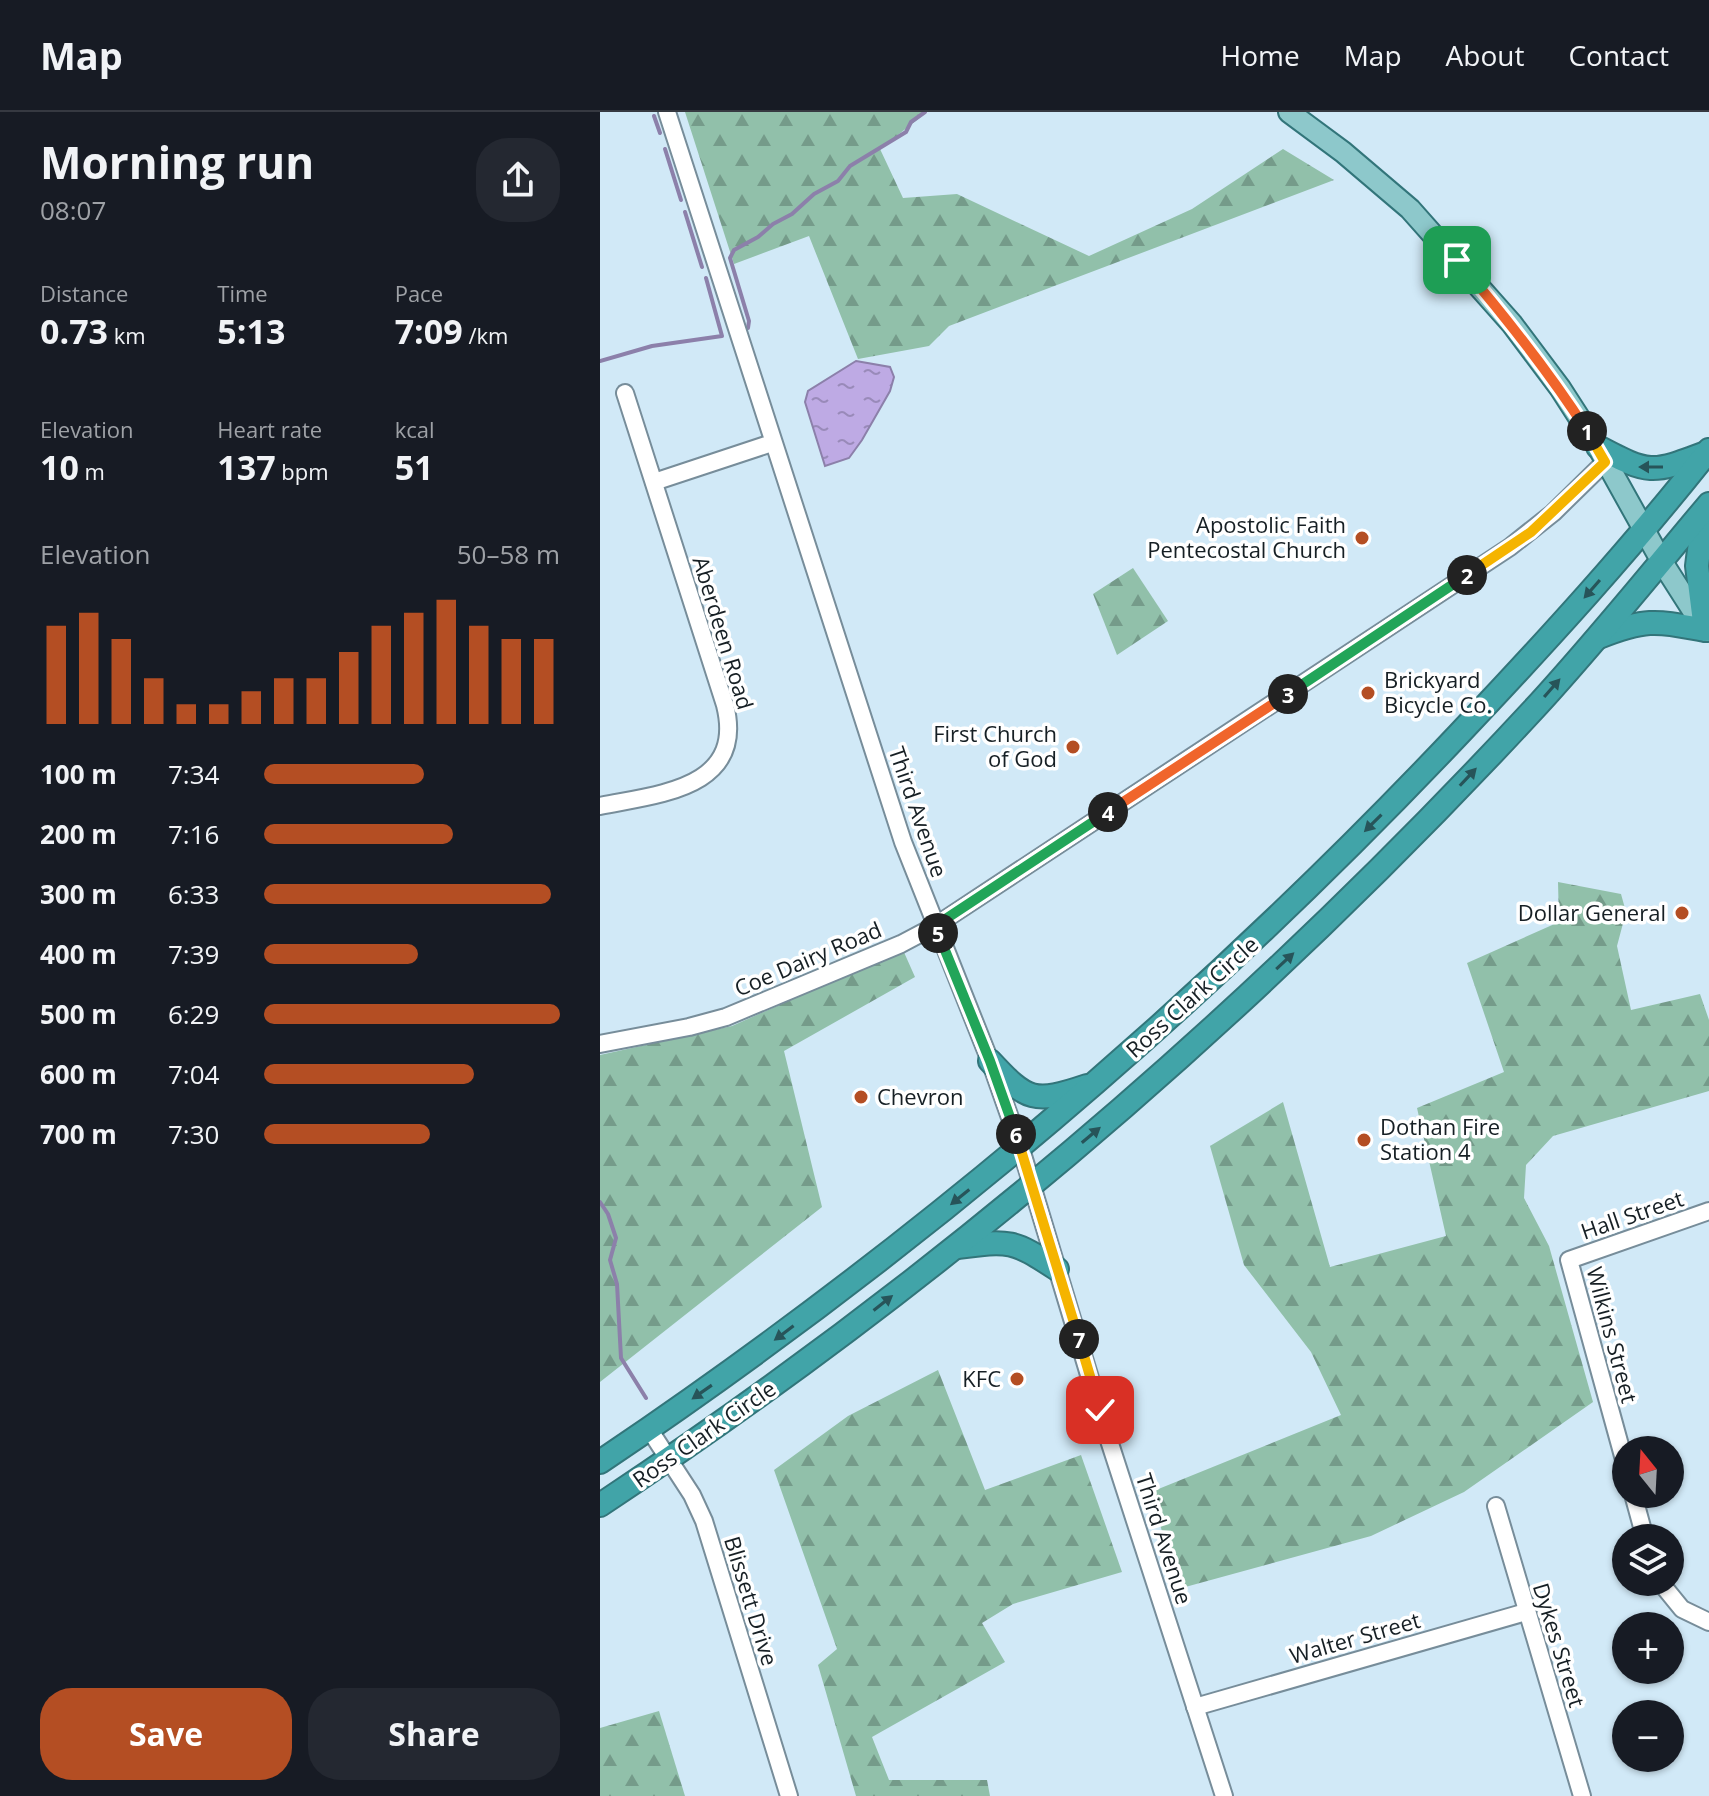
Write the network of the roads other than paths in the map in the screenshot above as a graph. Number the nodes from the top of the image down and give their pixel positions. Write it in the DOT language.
graph roads {
  1 [pos="667,112"];
  2 [pos="1289,112"];
  3 [pos="625,393"];
  4 [pos="772,443"];
  5 [pos="1708,451"];
  6 [pos="1601,455"];
  7 [pos="654,482"];
  8 [pos="1707,507"];
  9 [pos="1644,530"];
  10 [pos="1662,562"];
  11 [pos="1707,633"];
  12 [pos="1596,638"];
  13 [pos="600,806"];
  14 [pos="1299,898"];
  15 [pos="1323,925"];
  16 [pos="935,926"];
  17 [pos="600,1044"];
  18 [pos="990,1061"];
  19 [pos="1096,1084"];
  20 [pos="1021,1149"];
  21 [pos="1032,1185"];
  22 [pos="1709,1211"];
  23 [pos="956,1247"];
  24 [pos="1569,1260"];
  25 [pos="1057,1269"];
  26 [pos="649,1429"];
  27 [pos="1617,1436"];
  28 [pos="669,1459"];
  29 [pos="600,1462"];
  30 [pos="600,1505"];
  31 [pos="1496,1506"];
  32 [pos="1671,1596"];
  33 [pos="1526,1612"];
  34 [pos="1709,1622"];
  35 [pos="1195,1707"];
  36 [pos="789,1796"];
  37 [pos="1224,1796"];
  38 [pos="1582,1796"];
  1 -- 4 [label="street, Third Avenue"];
  2 -- 6 [label="main road"];
  3 -- 7 [label="street, Aberdeen Road"];
  4 -- 7 [label="street"];
  4 -- 16 [label="street, Third Avenue"];
  5 -- 6 [label="highway, one-way"];
  5 -- 9 [label="highway, Ross Clark Circle"];
  6 -- 9 [label="main road"];
  6 -- 16 [label="street, Coe Dairy Road"];
  7 -- 13 [label="street, Aberdeen Road"];
  8 -- 10 [label="highway, Ross Clark Circle"];
  8 -- 11 [label="highway"];
  9 -- 10 [label="main road"];
  9 -- 14 [label="highway, Ross Clark Circle, one-way"];
  10 -- 11 [label="main road"];
  10 -- 12 [label="highway, Ross Clark Circle"];
  11 -- 12 [label="highway"];
  15 -- 12 [label="highway, Ross Clark Circle, one-way"];
  14 -- 15 [label="highway"];
  14 -- 19 [label="highway, Ross Clark Circle"];
  21 -- 15 [label="highway, Ross Clark Circle, one-way"];
  16 -- 17 [label="street, Coe Dairy Road"];
  16 -- 18 [label="street, Third Avenue"];
  18 -- 19 [label="highway"];
  18 -- 20 [label="street, Third Avenue"];
  19 -- 20 [label="highway, Ross Clark Circle"];
  20 -- 21 [label="street, Third Avenue"];
  20 -- 26 [label="highway, Ross Clark Circle, one-way"];
  21 -- 23 [label="highway, Ross Clark Circle"];
  21 -- 25 [label="street, Third Avenue"];
  22 -- 24 [label="street, Hall Street"];
  23 -- 25 [label="highway"];
  28 -- 23 [label="highway, Ross Clark Circle, one-way"];
  24 -- 27 [label="street, Wilkins Street"];
  25 -- 35 [label="street, Third Avenue"];
  26 -- 28 [label="street, Blissett Drive"];
  26 -- 29 [label="highway, Ross Clark Circle"];
  28 -- 30 [label="highway, Ross Clark Circle"];
  28 -- 36 [label="street, Blissett Drive"];
  31 -- 33 [label="street, Dykes Street"];
  32 -- 34 [label="street"];
  33 -- 35 [label="street, Walter Street"];
  33 -- 38 [label="street, Dykes Street"];
  35 -- 37 [label="street, Third Avenue"];
}
